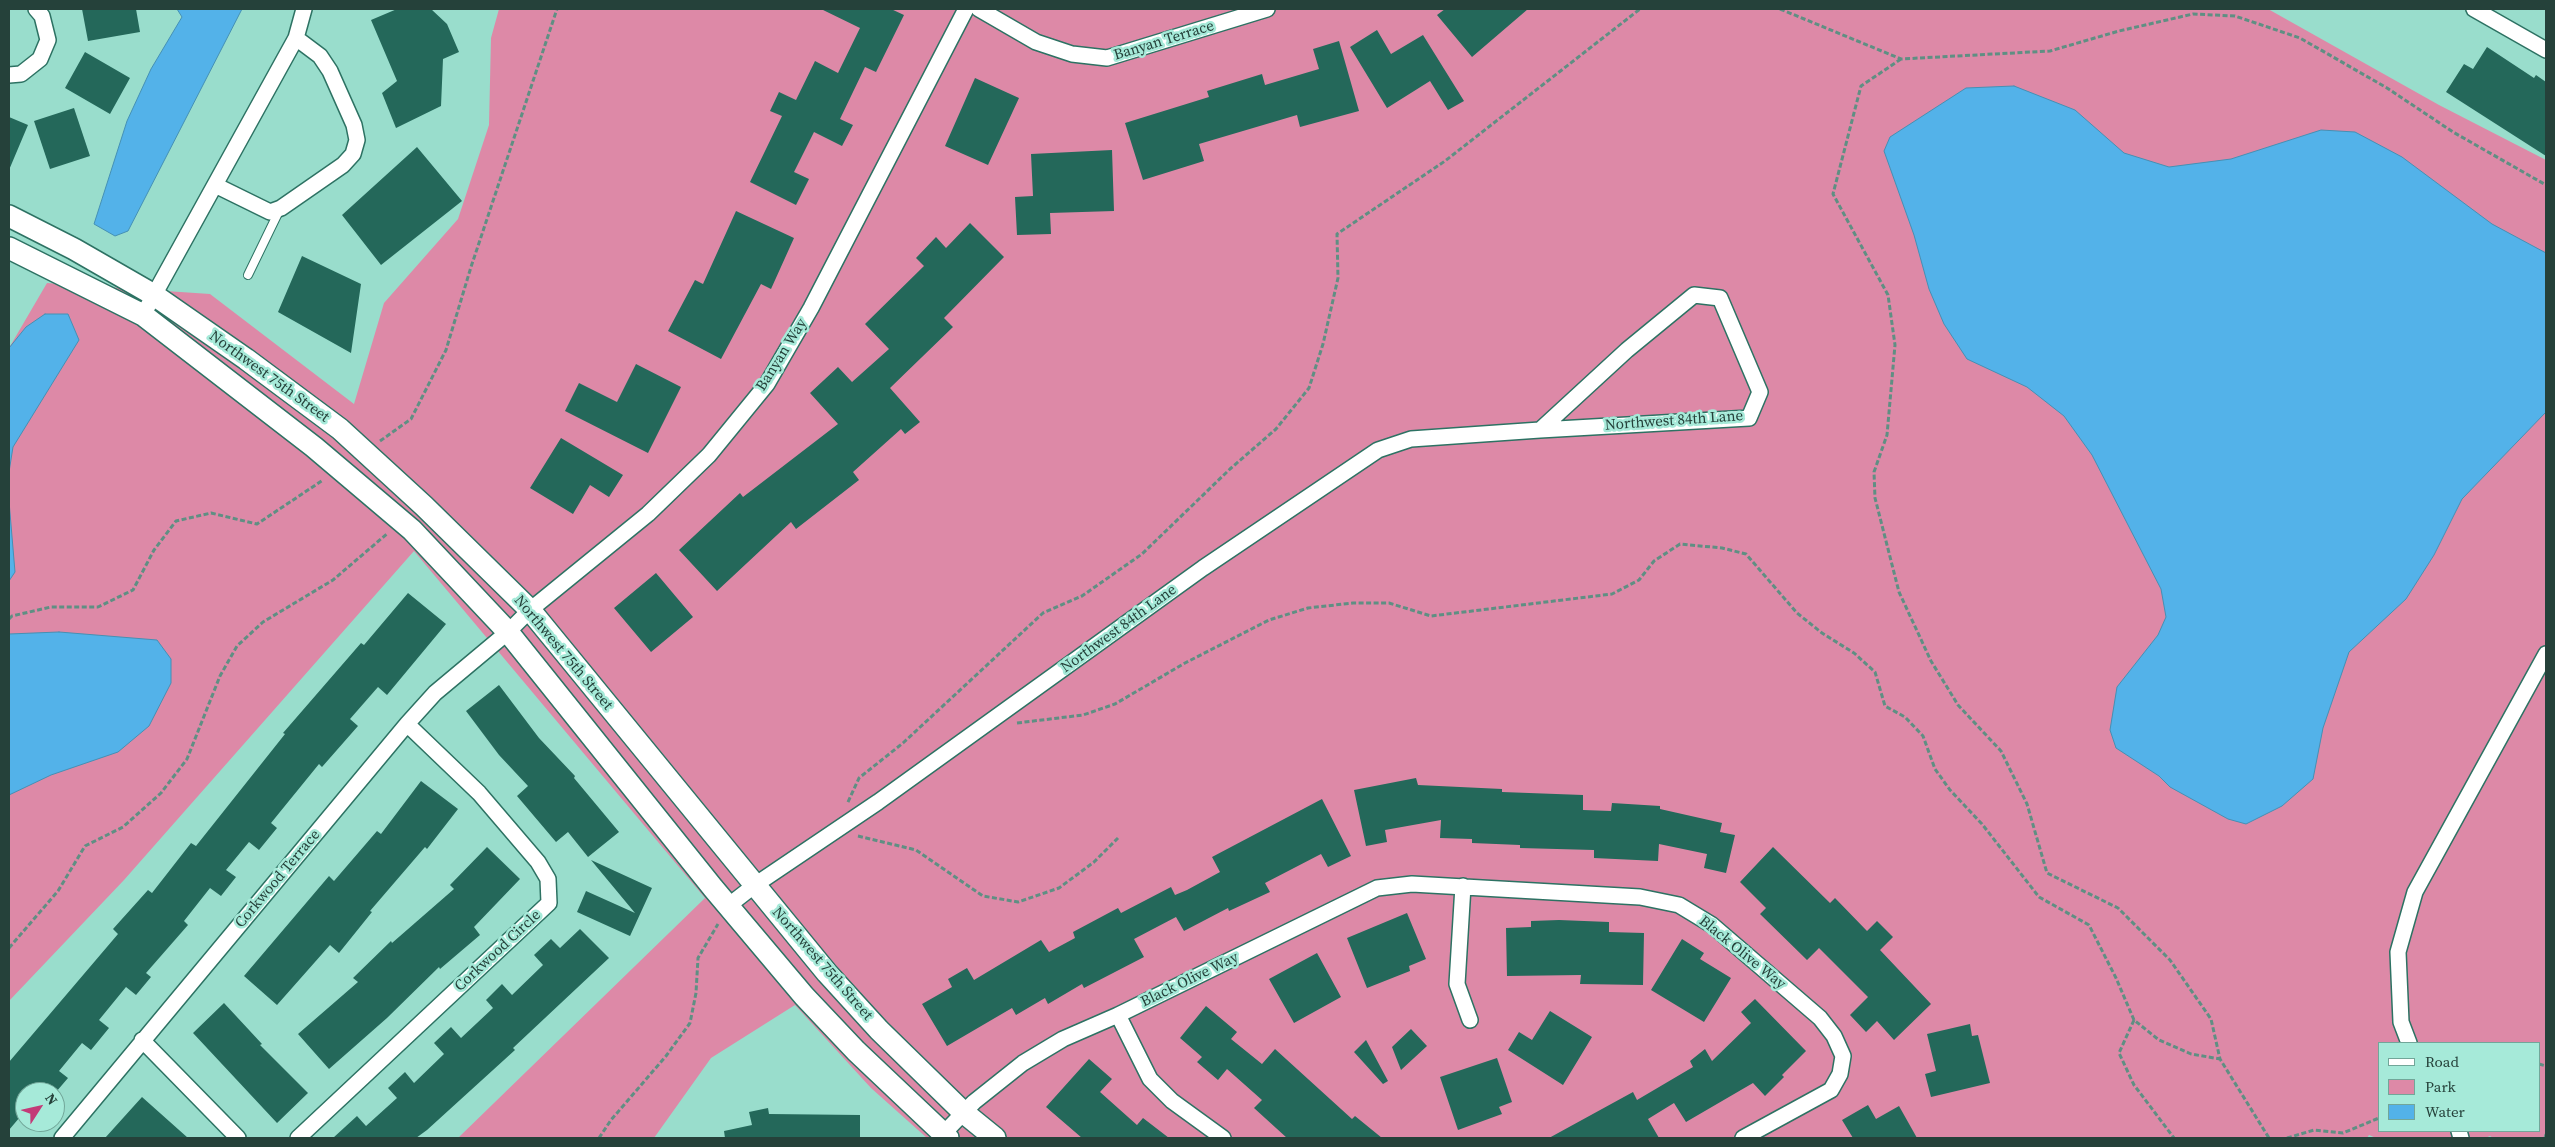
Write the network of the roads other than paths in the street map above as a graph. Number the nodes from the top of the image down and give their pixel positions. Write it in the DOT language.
graph roads {
  1 [pos="36,9"];
  2 [pos="304,9"];
  3 [pos="966,9"];
  4 [pos="979,9"];
  5 [pos="1267,9"];
  6 [pos="2474,9"];
  7 [pos="296,38"];
  8 [pos="2546,50"];
  9 [pos="9,75"];
  10 [pos="215,185"];
  11 [pos="281,208"];
  12 [pos="9,216"];
  13 [pos="9,248"];
  14 [pos="248,275"];
  15 [pos="154,295"];
  16 [pos="143,315"];
  17 [pos="1540,430"];
  18 [pos="530,610"];
  19 [pos="508,632"];
  20 [pos="2546,654"];
  21 [pos="407,724"];
  22 [pos="755,885"];
  23 [pos="1463,886"];
  24 [pos="728,906"];
  25 [pos="1118,1015"];
  26 [pos="1470,1020"];
  27 [pos="142,1040"];
  28 [pos="2409,1042"];
  29 [pos="964,1112"];
  30 [pos="945,1136"];
  31 [pos="62,1138"];
  32 [pos="238,1138"];
  33 [pos="298,1138"];
  34 [pos="996,1138"];
  35 [pos="1223,1138"];
  36 [pos="1743,1138"];
  1 -- 9 [label="street"];
  2 -- 7 [label="street"];
  3 -- 18 [label="street, Banyan Way"];
  4 -- 5 [label="street, Banyan Terrace"];
  6 -- 8 [label="street"];
  7 -- 10 [label="street"];
  7 -- 11 [label="street"];
  10 -- 11 [label="street"];
  10 -- 15 [label="street"];
  11 -- 14 [label="lane"];
  12 -- 15 [label="street, Northwest 75th Street"];
  13 -- 16 [label="street, Northwest 75th Street"];
  15 -- 16 [label="street"];
  15 -- 18 [label="street, Northwest 75th Street"];
  16 -- 19 [label="street, Northwest 75th Street"];
  17 -- 17 [label="street, Northwest 84th Lane"];
  17 -- 22 [label="street, Northwest 84th Lane"];
  18 -- 19 [label="street, Banyan Way"];
  18 -- 22 [label="street, Northwest 75th Street"];
  19 -- 21 [label="street, Corkwood Terrace"];
  19 -- 24 [label="street, Northwest 75th Street"];
  20 -- 28 [label="street"];
  21 -- 27 [label="street, Corkwood Terrace"];
  21 -- 33 [label="street, Corkwood Circle"];
  22 -- 24 [label="street, Northwest 84th Lane"];
  22 -- 29 [label="street, Northwest 75th Street"];
  23 -- 25 [label="street, Black Olive Way"];
  23 -- 26 [label="street"];
  23 -- 36 [label="street, Black Olive Way"];
  24 -- 30 [label="street, Northwest 75th Street"];
  25 -- 29 [label="street, Black Olive Way"];
  25 -- 35 [label="street"];
  27 -- 31 [label="street, Corkwood Terrace"];
  27 -- 32 [label="street"];
  29 -- 30 [label="street, Black Olive Way"];
  29 -- 34 [label="street, Northwest 75th Street"];
}
